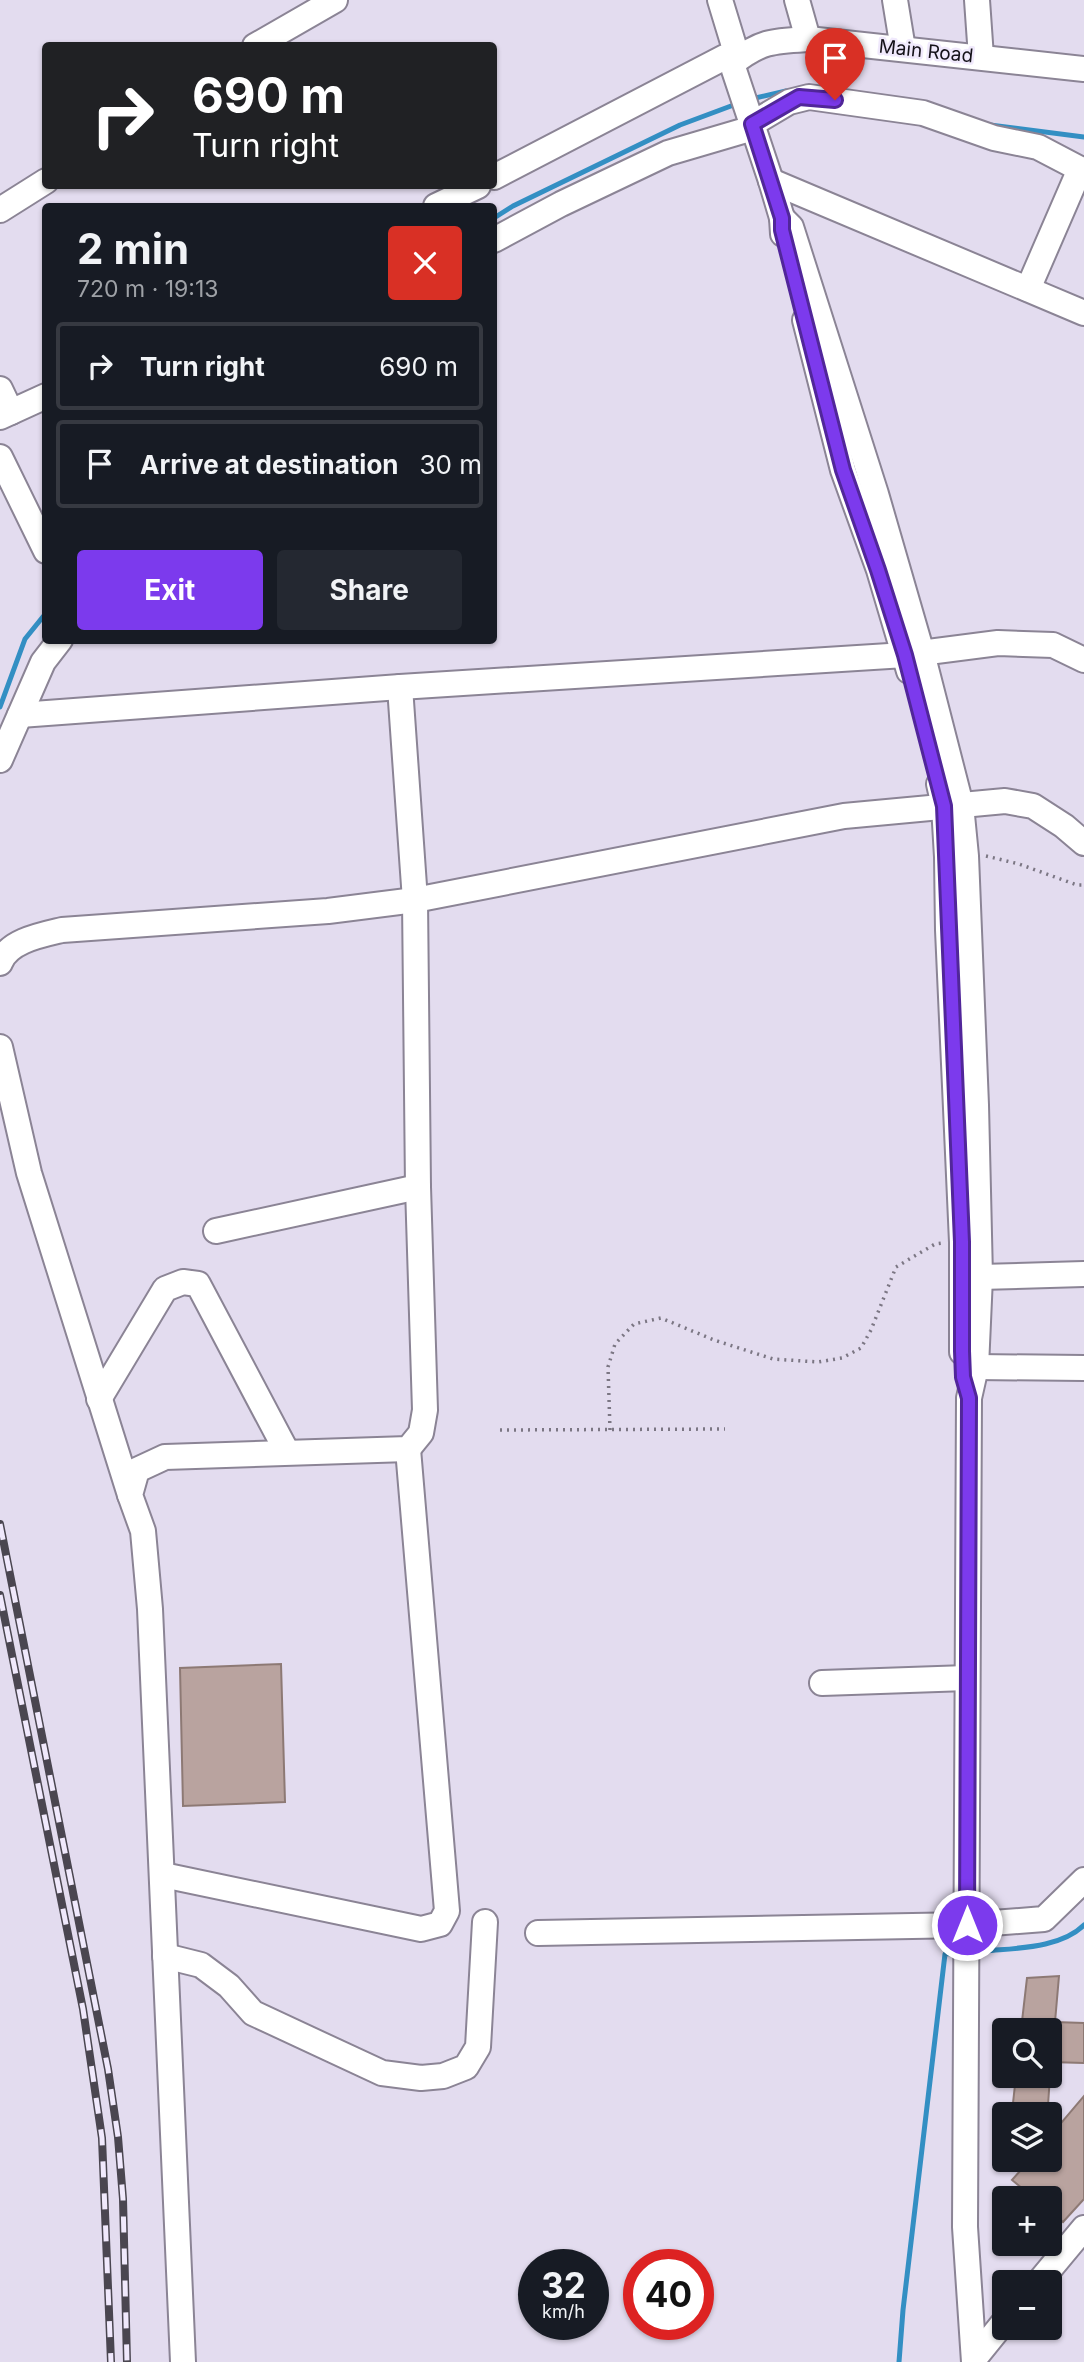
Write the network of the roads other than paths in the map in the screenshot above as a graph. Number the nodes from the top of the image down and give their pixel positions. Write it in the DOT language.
graph roads {
  1 [pos="335,0"];
  2 [pos="705,0"];
  3 [pos="720,0"];
  4 [pos="797,0"];
  5 [pos="895,0"];
  6 [pos="977,0"];
  7 [pos="808,39"];
  8 [pos="262,42"];
  9 [pos="903,49"];
  10 [pos="981,57"];
  11 [pos="729,60"];
  12 [pos="1084,69"];
  13 [pos="752,124"];
  14 [pos="1082,170"];
  15 [pos="497,176"];
  16 [pos="771,181"];
  17 [pos="42,184"];
  18 [pos="472,189"];
  19 [pos="442,203"];
  20 [pos="0,210"];
  21 [pos="497,238"];
  22 [pos="1028,289"];
  23 [pos="1084,313"];
  24 [pos="0,389"];
  25 [pos="42,398"];
  26 [pos="6,415"];
  27 [pos="0,457"];
  28 [pos="42,543"];
  29 [pos="57,644"];
  30 [pos="914,654"];
  31 [pos="1084,660"];
  32 [pos="400,687"];
  33 [pos="20,715"];
  34 [pos="0,760"];
  35 [pos="953,806"];
  36 [pos="1084,843"];
  37 [pos="415,901"];
  38 [pos="1,955"];
  39 [pos="0,1047"];
  40 [pos="418,1188"];
  41 [pos="216,1231"];
  42 [pos="1084,1274"];
  43 [pos="980,1277"];
  44 [pos="976,1367"];
  45 [pos="1084,1368"];
  46 [pos="969,1398"];
  47 [pos="99,1399"];
  48 [pos="408,1449"];
  49 [pos="288,1452"];
  50 [pos="130,1494"];
  51 [pos="967,1678"];
  52 [pos="822,1683"];
  53 [pos="163,1875"];
  54 [pos="1084,1880"];
  55 [pos="485,1922"];
  56 [pos="967,1925"];
  57 [pos="538,1933"];
  58 [pos="165,1956"];
  59 [pos="1084,2228"];
  60 [pos="1048,2270"];
  61 [pos="992,2338"];
  62 [pos="974,2361"];
  63 [pos="183,2362"];
  1 -- 8 [label="street"];
  2 -- 11 [label="street"];
  3 -- 11 [label="street"];
  4 -- 7 [label="street"];
  5 -- 9 [label="street"];
  6 -- 10 [label="street"];
  7 -- 9 [label="street, Main Road"];
  7 -- 11 [label="street, Main Road"];
  9 -- 10 [label="street, Main Road"];
  10 -- 12 [label="street, Main Road"];
  11 -- 13 [label="street"];
  11 -- 15 [label="street, Main Road"];
  13 -- 14 [label="street"];
  13 -- 16 [label="street"];
  13 -- 21 [label="street"];
  14 -- 22 [label="street"];
  16 -- 22 [label="street"];
  16 -- 30 [label="street"];
  17 -- 20 [label="street"];
  18 -- 19 [label="street"];
  22 -- 23 [label="street"];
  24 -- 26 [label="street"];
  25 -- 26 [label="street"];
  27 -- 28 [label="street"];
  29 -- 33 [label="street"];
  30 -- 31 [label="street"];
  30 -- 32 [label="street"];
  30 -- 35 [label="street"];
  32 -- 33 [label="street"];
  32 -- 37 [label="street"];
  33 -- 34 [label="street"];
  35 -- 36 [label="street"];
  35 -- 37 [label="street"];
  35 -- 43 [label="street"];
  35 -- 46 [label="street"];
  37 -- 38 [label="street"];
  37 -- 40 [label="street"];
  39 -- 47 [label="street"];
  40 -- 41 [label="street"];
  40 -- 48 [label="street"];
  42 -- 43 [label="street"];
  43 -- 44 [label="street"];
  44 -- 45 [label="street"];
  44 -- 46 [label="street"];
  46 -- 51 [label="street"];
  47 -- 49 [label="street"];
  47 -- 50 [label="street"];
  48 -- 49 [label="street"];
  48 -- 53 [label="street"];
  49 -- 50 [label="street"];
  50 -- 53 [label="street"];
  51 -- 52 [label="street"];
  51 -- 56 [label="street"];
  53 -- 58 [label="street"];
  54 -- 56 [label="street"];
  55 -- 58 [label="street"];
  56 -- 57 [label="street"];
  56 -- 62 [label="street"];
  58 -- 63 [label="street"];
  59 -- 60 [label="street"];
  61 -- 62 [label="street"];
}
